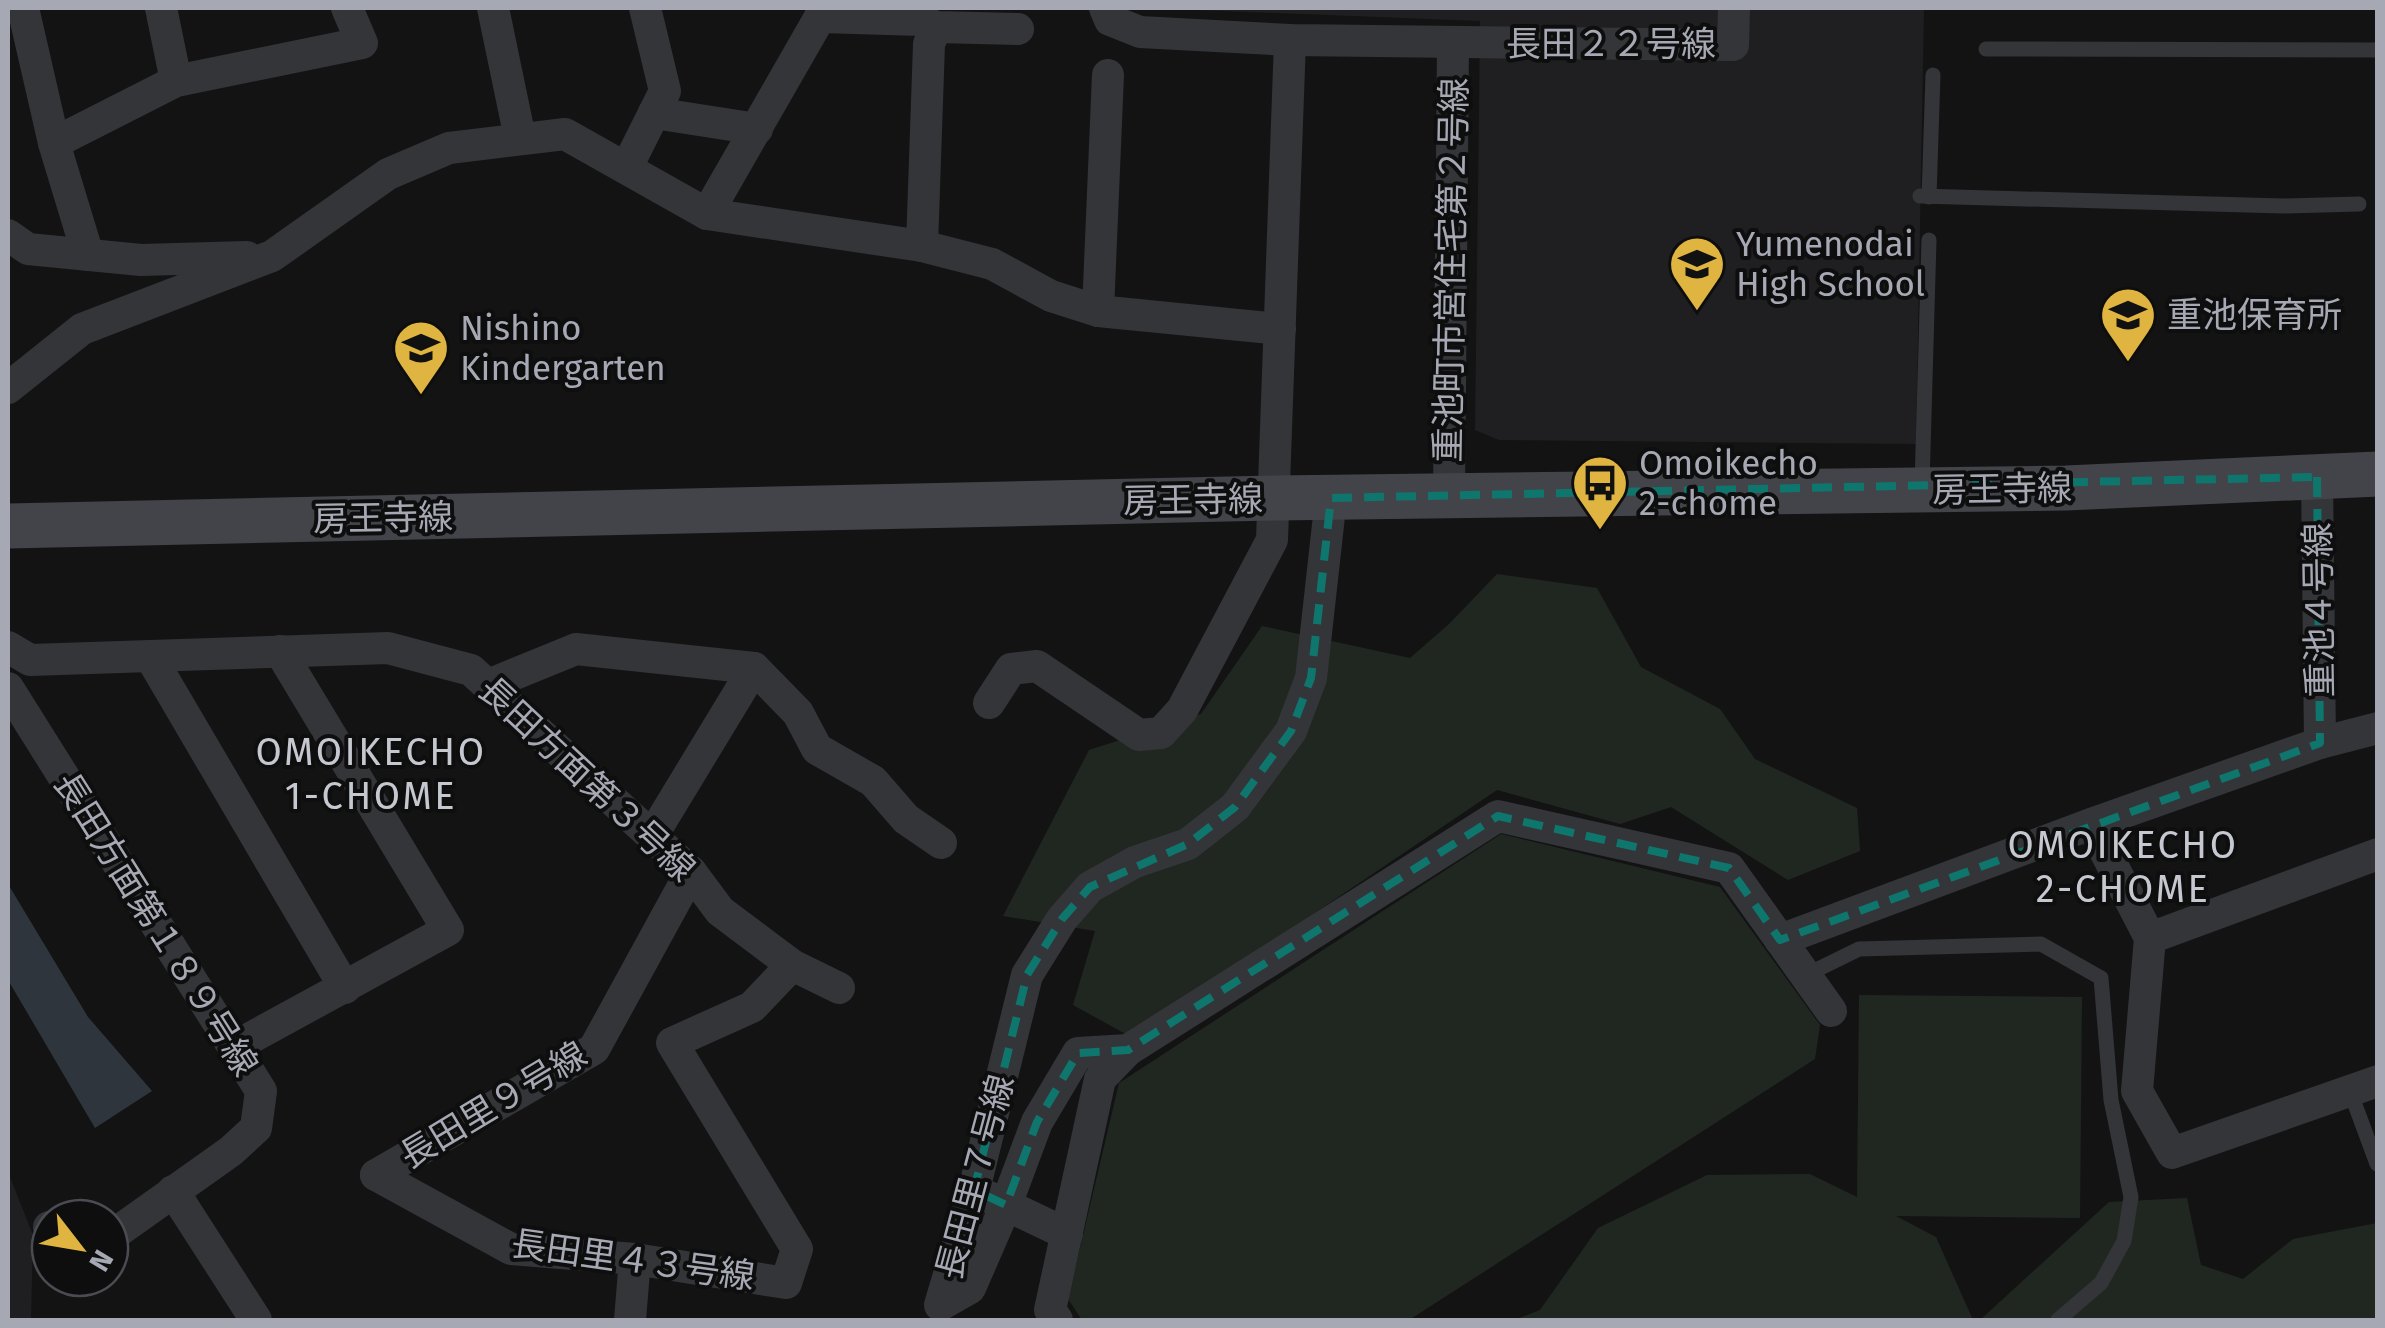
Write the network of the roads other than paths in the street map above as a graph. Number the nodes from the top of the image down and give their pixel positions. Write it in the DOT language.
graph roads {
  1 [pos="23,8"];
  2 [pos="160,8"];
  3 [pos="347,8"];
  4 [pos="494,8"];
  5 [pos="644,8"];
  6 [pos="1105,8"];
  7 [pos="1734,8"];
  8 [pos="821,12"];
  9 [pos="936,27"];
  10 [pos="1018,29"];
  11 [pos="1290,40"];
  12 [pos="1453,43"];
  13 [pos="1986,49"];
  14 [pos="2378,50"];
  15 [pos="1108,75"];
  16 [pos="1933,75"];
  17 [pos="176,81"];
  18 [pos="654,114"];
  19 [pos="757,130"];
  20 [pos="520,138"];
  21 [pos="54,143"];
  22 [pos="627,167"];
  23 [pos="2359,204"];
  24 [pos="707,214"];
  25 [pos="8,235"];
  26 [pos="1929,240"];
  27 [pos="922,246"];
  28 [pos="88,255"];
  29 [pos="272,256"];
  30 [pos="1098,311"];
  31 [pos="1280,330"];
  32 [pos="8,388"];
  33 [pos="2378,474"];
  34 [pos="2317,477"];
  35 [pos="1922,490"];
  36 [pos="1449,497"];
  37 [pos="1276,498"];
  38 [pos="1332,498"];
  39 [pos="8,526"];
  40 [pos="8,647"];
  41 [pos="280,652"];
  42 [pos="150,656"];
  43 [pos="754,668"];
  44 [pos="488,685"];
  45 [pos="8,688"];
  46 [pos="989,703"];
  47 [pos="2378,728"];
  48 [pos="2320,744"];
  49 [pos="2091,824"];
  50 [pos="652,836"];
  51 [pos="941,843"];
  52 [pos="2378,854"];
  53 [pos="691,872"];
  54 [pos="2150,938"];
  55 [pos="1780,940"];
  56 [pos="792,964"];
  57 [pos="1806,975"];
  58 [pos="345,988"];
  59 [pos="839,988"];
  60 [pos="1831,1012"];
  61 [pos="234,1047"];
  62 [pos="1128,1050"];
  63 [pos="2364,1086"];
  64 [pos="2377,1164"];
  65 [pos="376,1175"];
  66 [pos="974,1190"];
  67 [pos="173,1192"];
  68 [pos="1006,1205"];
  69 [pos="130,1223"];
  70 [pos="1067,1234"];
  71 [pos="635,1260"];
  72 [pos="256,1320"];
  73 [pos="630,1320"];
  74 [pos="1057,1320"];
  75 [pos="2058,1320"];
  1 -- 21 [label="street"];
  2 -- 17 [label="street"];
  3 -- 17 [label="street"];
  4 -- 20 [label="street"];
  5 -- 18 [label="street"];
  6 -- 11 [label="street"];
  7 -- 12 [label="street, 長田２２号線"];
  8 -- 9 [label="street"];
  8 -- 19 [label="street"];
  9 -- 10 [label="street"];
  9 -- 27 [label="street"];
  11 -- 12 [label="street"];
  11 -- 31 [label="street"];
  12 -- 36 [label="street, 重池町市営住宅第２号線"];
  13 -- 14 [label="lane"];
  15 -- 30 [label="street"];
  16 -- 23 [label="lane"];
  17 -- 21 [label="street"];
  18 -- 19 [label="street"];
  18 -- 22 [label="street"];
  19 -- 24 [label="street"];
  20 -- 22 [label="street"];
  20 -- 29 [label="street"];
  21 -- 28 [label="street"];
  22 -- 24 [label="street"];
  24 -- 27 [label="street"];
  25 -- 28 [label="street"];
  26 -- 35 [label="lane"];
  27 -- 30 [label="street"];
  28 -- 29 [label="street"];
  29 -- 32 [label="street"];
  30 -- 31 [label="street"];
  31 -- 37 [label="street"];
  33 -- 34 [label="street, 房王寺線"];
  34 -- 35 [label="street, 房王寺線"];
  34 -- 48 [label="street, 重池４号線"];
  35 -- 36 [label="street, 房王寺線"];
  36 -- 38 [label="street, 房王寺線"];
  37 -- 38 [label="street, 房王寺線"];
  37 -- 39 [label="street, 房王寺線"];
  37 -- 46 [label="street"];
  38 -- 66 [label="street, 長田里７号線"];
  40 -- 42 [label="street, 長田方面第３号線"];
  41 -- 42 [label="street, 長田方面第３号線"];
  41 -- 44 [label="street, 長田方面第３号線"];
  41 -- 58 [label="street"];
  42 -- 58 [label="street"];
  43 -- 44 [label="street"];
  43 -- 50 [label="street"];
  43 -- 51 [label="street"];
  44 -- 50 [label="street, 長田方面第３号線"];
  45 -- 61 [label="street, 長田方面第１８９号線"];
  47 -- 48 [label="street"];
  48 -- 49 [label="street"];
  49 -- 54 [label="street"];
  49 -- 55 [label="street"];
  50 -- 53 [label="street, 長田方面第３号線"];
  52 -- 54 [label="street"];
  53 -- 56 [label="street, 長田方面第３号線"];
  53 -- 65 [label="street, 長田里９号線"];
  54 -- 63 [label="street"];
  55 -- 57 [label="street, 長田里７号線"];
  55 -- 62 [label="street, 長田里７号線"];
  56 -- 59 [label="street, 長田方面第３号線"];
  56 -- 71 [label="street, 長田里４３号線"];
  57 -- 60 [label="street, 長田里７号線"];
  57 -- 75 [label="lane"];
  58 -- 61 [label="street"];
  61 -- 67 [label="street, 長田方面第１８９号線"];
  62 -- 68 [label="street, 長田里７号線"];
  62 -- 70 [label="street"];
  63 -- 64 [label="lane"];
  65 -- 71 [label="street, 長田里４３号線"];
  66 -- 68 [label="street"];
  66 -- 68 [label="street, 長田里７号線"];
  67 -- 69 [label="street, 長田方面第１８９号線"];
  67 -- 72 [label="street"];
  68 -- 70 [label="street"];
  70 -- 74 [label="street"];
  71 -- 73 [label="street"];
}
